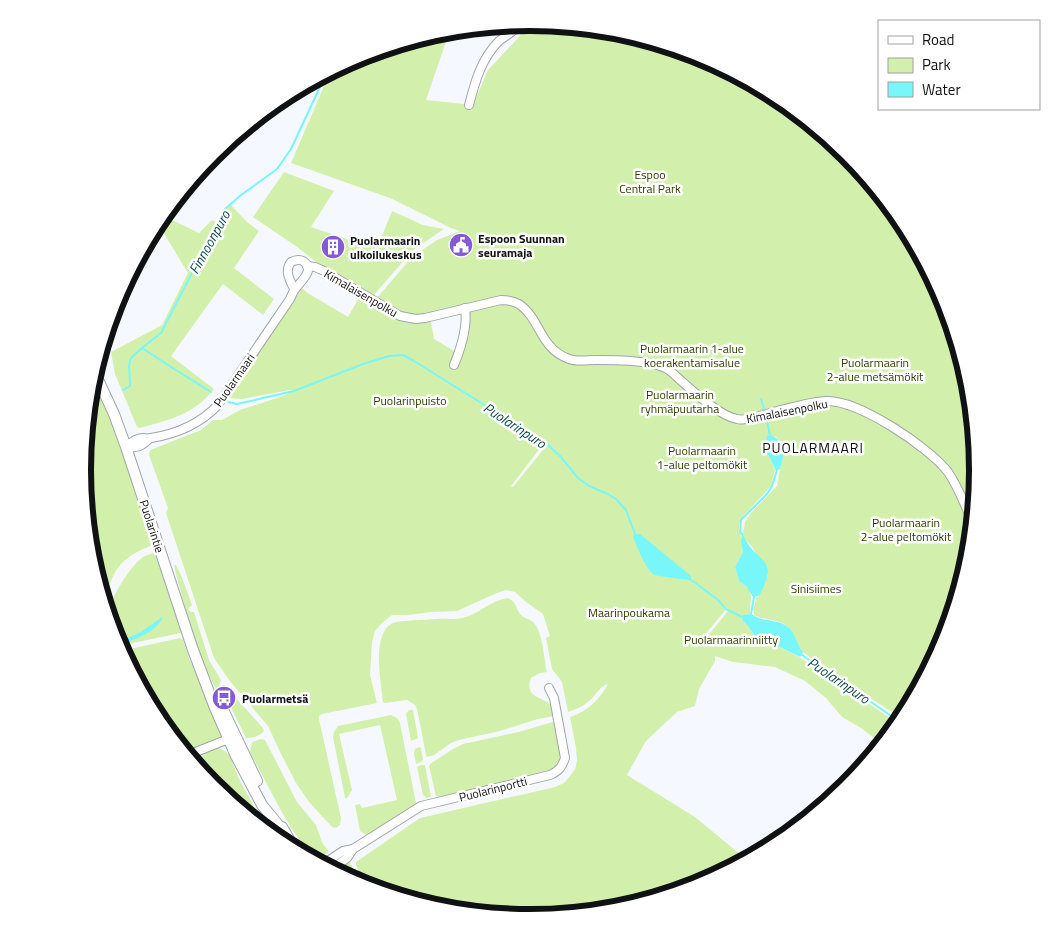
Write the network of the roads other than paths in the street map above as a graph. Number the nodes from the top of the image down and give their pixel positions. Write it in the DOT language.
graph roads {
  1 [pos="512,32"];
  2 [pos="469,105"];
  3 [pos="307,266"];
  4 [pos="294,290"];
  5 [pos="465,308"];
  6 [pos="454,365"];
  7 [pos="100,383"];
  8 [pos="126,447"];
  9 [pos="967,509"];
  10 [pos="549,688"];
  11 [pos="232,738"];
  12 [pos="195,753"];
  13 [pos="287,837"];
  14 [pos="353,849"];
  15 [pos="329,860"];
  16 [pos="338,865"];
  1 -- 2 [label="street"];
  3 -- 4 [label="street, Puolarmaari"];
  3 -- 4 [label="street"];
  3 -- 5 [label="street, Kimalaisenpolku"];
  4 -- 8 [label="street, Puolarmaari"];
  5 -- 6 [label="street"];
  5 -- 9 [label="street, Kimalaisenpolku"];
  7 -- 8 [label="main road, Puolarintie"];
  8 -- 11 [label="main road, Puolarintie"];
  10 -- 14 [label="street, Puolarinportti"];
  11 -- 12 [label="street"];
  11 -- 13 [label="main road, Puolarintie"];
  14 -- 15 [label="street, Puolarinportti"];
  14 -- 16 [label="street, Puolarinportti"];
}
